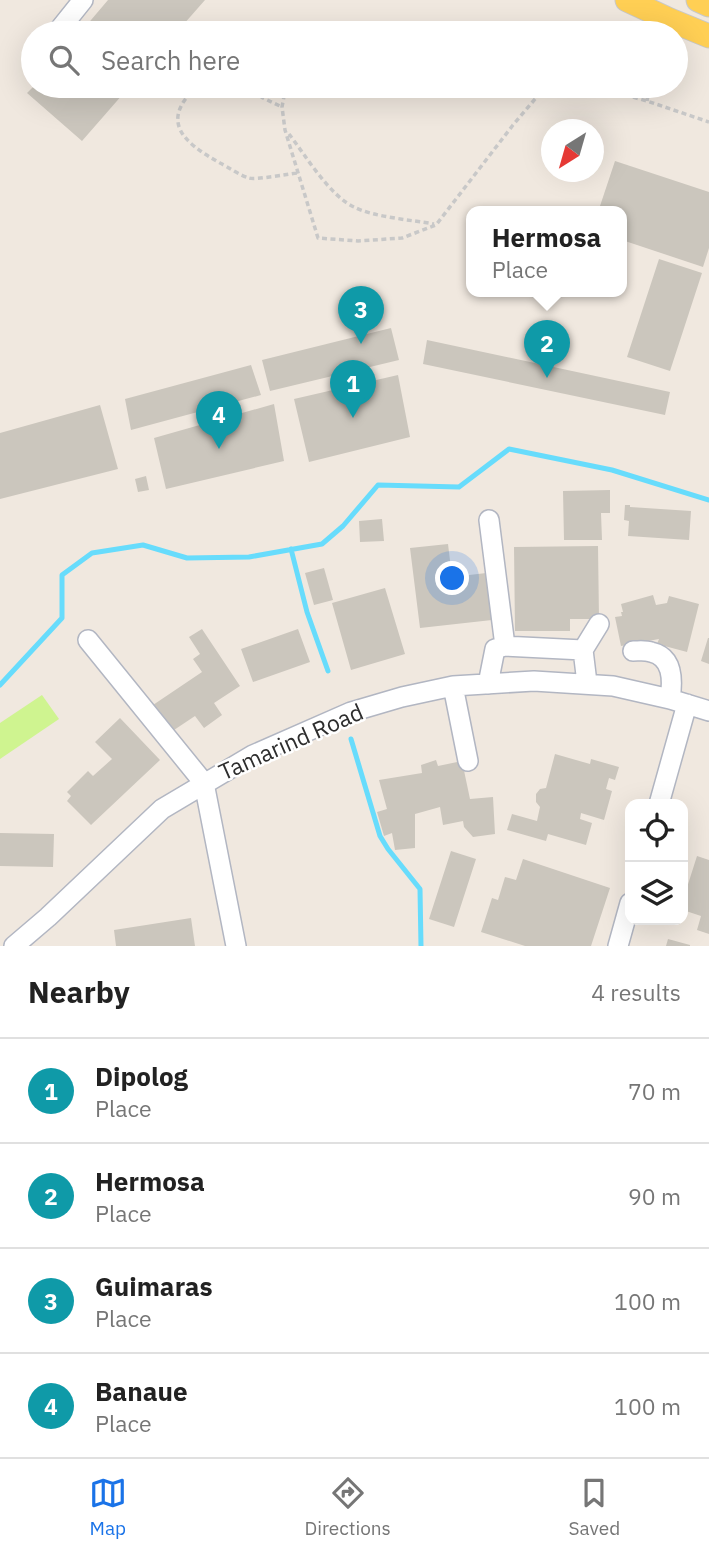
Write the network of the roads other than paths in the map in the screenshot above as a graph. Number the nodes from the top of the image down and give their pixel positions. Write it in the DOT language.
graph roads {
  1 [pos="83,0"];
  2 [pos="627,0"];
  3 [pos="698,0"];
  4 [pos="709,5"];
  5 [pos="66,21"];
  6 [pos="672,21"];
  7 [pos="688,27"];
  8 [pos="709,36"];
  9 [pos="489,520"];
  10 [pos="600,624"];
  11 [pos="88,640"];
  12 [pos="505,646"];
  13 [pos="583,650"];
  14 [pos="633,651"];
  15 [pos="488,684"];
  16 [pos="587,684"];
  17 [pos="453,686"];
  18 [pos="678,701"];
  19 [pos="709,711"];
  20 [pos="468,761"];
  21 [pos="204,783"];
  22 [pos="660,799"];
  23 [pos="625,921"];
  24 [pos="14,946"];
  25 [pos="236,946"];
  26 [pos="618,946"];
  1 -- 5 [label="street"];
  2 -- 6 [label="main road"];
  3 -- 4 [label="main road"];
  7 -- 8 [label="main road"];
  9 -- 12 [label="street"];
  10 -- 13 [label="street"];
  11 -- 21 [label="street"];
  12 -- 13 [label="street"];
  12 -- 15 [label="street"];
  13 -- 16 [label="street"];
  14 -- 18 [label="street"];
  15 -- 16 [label="street, Tamarind Road"];
  15 -- 17 [label="street, Tamarind Road"];
  16 -- 18 [label="street, Tamarind Road"];
  17 -- 20 [label="street"];
  17 -- 21 [label="street, Tamarind Road"];
  18 -- 19 [label="street, Tamarind Road"];
  18 -- 22 [label="street"];
  21 -- 24 [label="street, Tamarind Road"];
  21 -- 25 [label="street"];
  23 -- 26 [label="street"];
}
